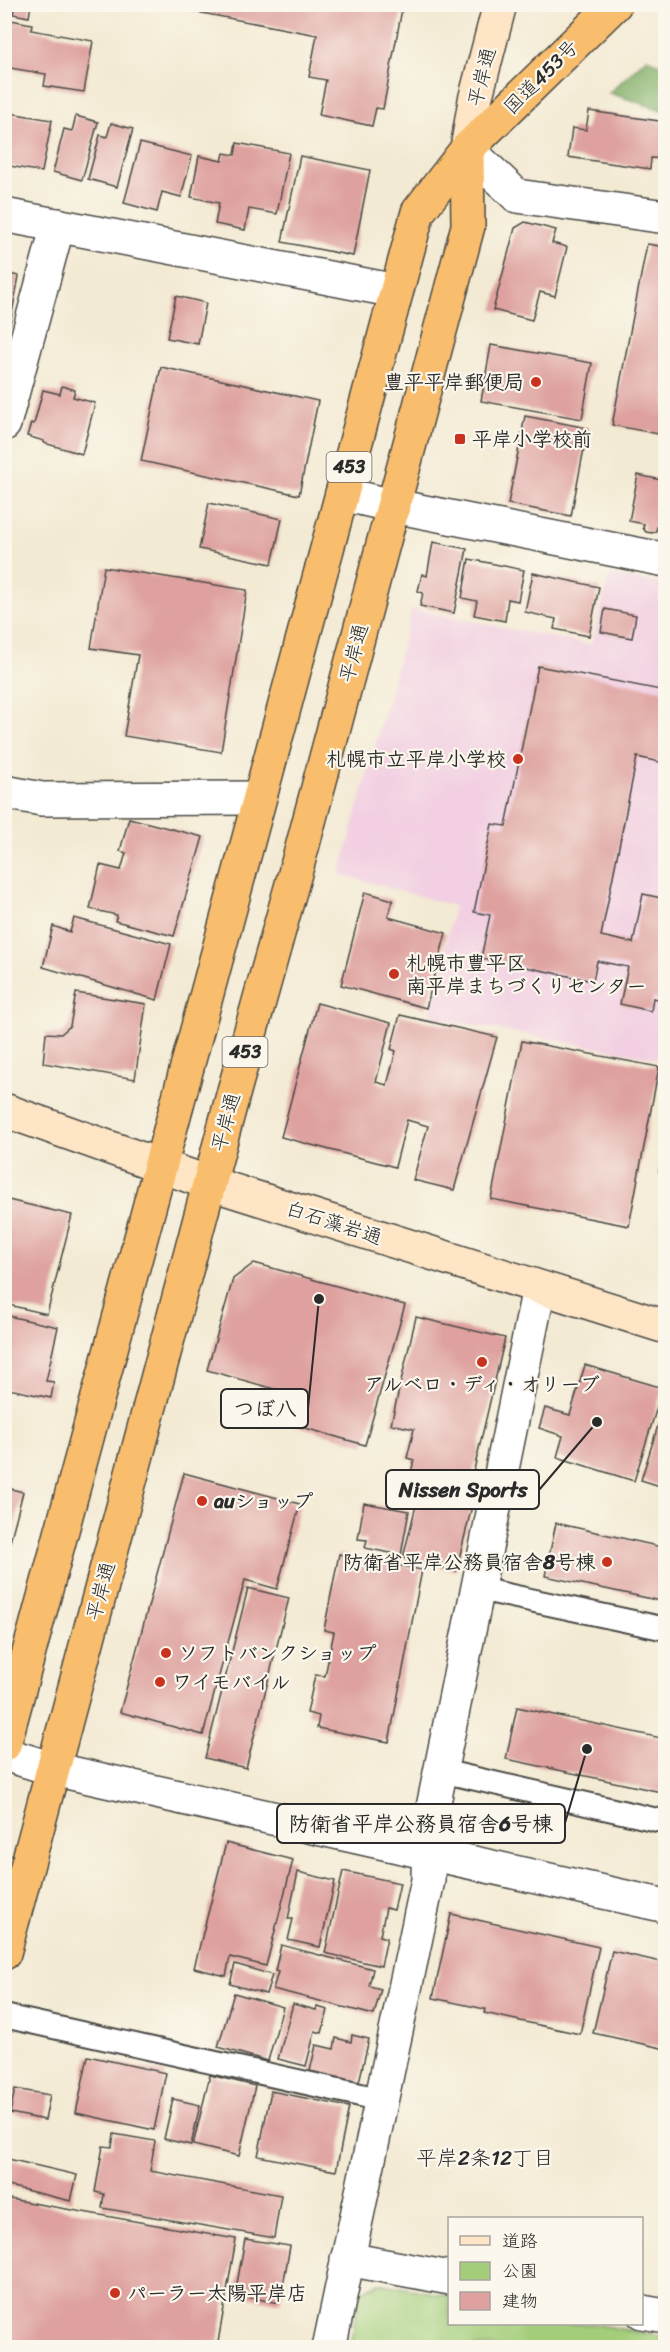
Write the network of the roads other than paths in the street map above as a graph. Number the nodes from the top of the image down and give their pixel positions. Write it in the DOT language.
graph roads {
  1 [pos="500,4"];
  2 [pos="615,4"];
  3 [pos="467,149"];
  4 [pos="4,215"];
  5 [pos="666,217"];
  6 [pos="58,225"];
  7 [pos="396,291"];
  8 [pos="4,424"];
  9 [pos="342,494"];
  10 [pos="394,506"];
  11 [pos="666,560"];
  12 [pos="4,792"];
  13 [pos="259,798"];
  14 [pos="4,1110"];
  15 [pos="160,1166"];
  16 [pos="209,1183"];
  17 [pos="539,1288"];
  18 [pos="666,1327"];
  19 [pos="479,1589"];
  20 [pos="666,1629"];
  21 [pos="4,1745"];
  22 [pos="4,1754"];
  23 [pos="53,1769"];
  24 [pos="441,1771"];
  25 [pos="666,1822"];
  26 [pos="429,1853"];
  27 [pos="666,1906"];
  28 [pos="4,1953"];
  29 [pos="4,2016"];
  30 [pos="383,2100"];
  31 [pos="347,2259"];
  32 [pos="448,2278"];
  33 [pos="643,2312"];
  34 [pos="666,2316"];
  35 [pos="329,2348"];
  1 -- 3 [label="main road, 平岸通"];
  2 -- 3 [label="highway, 国道453号 / 453"];
  3 -- 5 [label="street"];
  3 -- 7 [label="highway, 平岸通 / 453"];
  3 -- 10 [label="highway, 平岸通 / 453"];
  4 -- 6 [label="street"];
  6 -- 7 [label="street"];
  6 -- 8 [label="street"];
  7 -- 9 [label="highway, 平岸通 / 453"];
  9 -- 10 [label="street"];
  9 -- 13 [label="highway, 平岸通 / 453"];
  10 -- 11 [label="street"];
  10 -- 16 [label="highway, 平岸通 / 453"];
  12 -- 13 [label="street"];
  13 -- 15 [label="highway, 平岸通 / 453"];
  14 -- 15 [label="main road, 白石藻岩通"];
  15 -- 16 [label="main road, 白石藻岩通"];
  15 -- 21 [label="highway, 平岸通 / 453"];
  16 -- 17 [label="main road, 白石藻岩通"];
  16 -- 23 [label="highway, 平岸通 / 453"];
  17 -- 18 [label="main road, 白石藻岩通"];
  17 -- 19 [label="street"];
  19 -- 20 [label="lane"];
  19 -- 24 [label="street"];
  22 -- 23 [label="street"];
  23 -- 26 [label="street"];
  23 -- 28 [label="highway, 平岸通 / 453"];
  24 -- 25 [label="lane"];
  24 -- 26 [label="street"];
  26 -- 27 [label="street"];
  26 -- 30 [label="street"];
  29 -- 30 [label="lane"];
  30 -- 31 [label="street"];
  31 -- 32 [label="street"];
  31 -- 35 [label="street"];
  33 -- 34 [label="street"];
}
